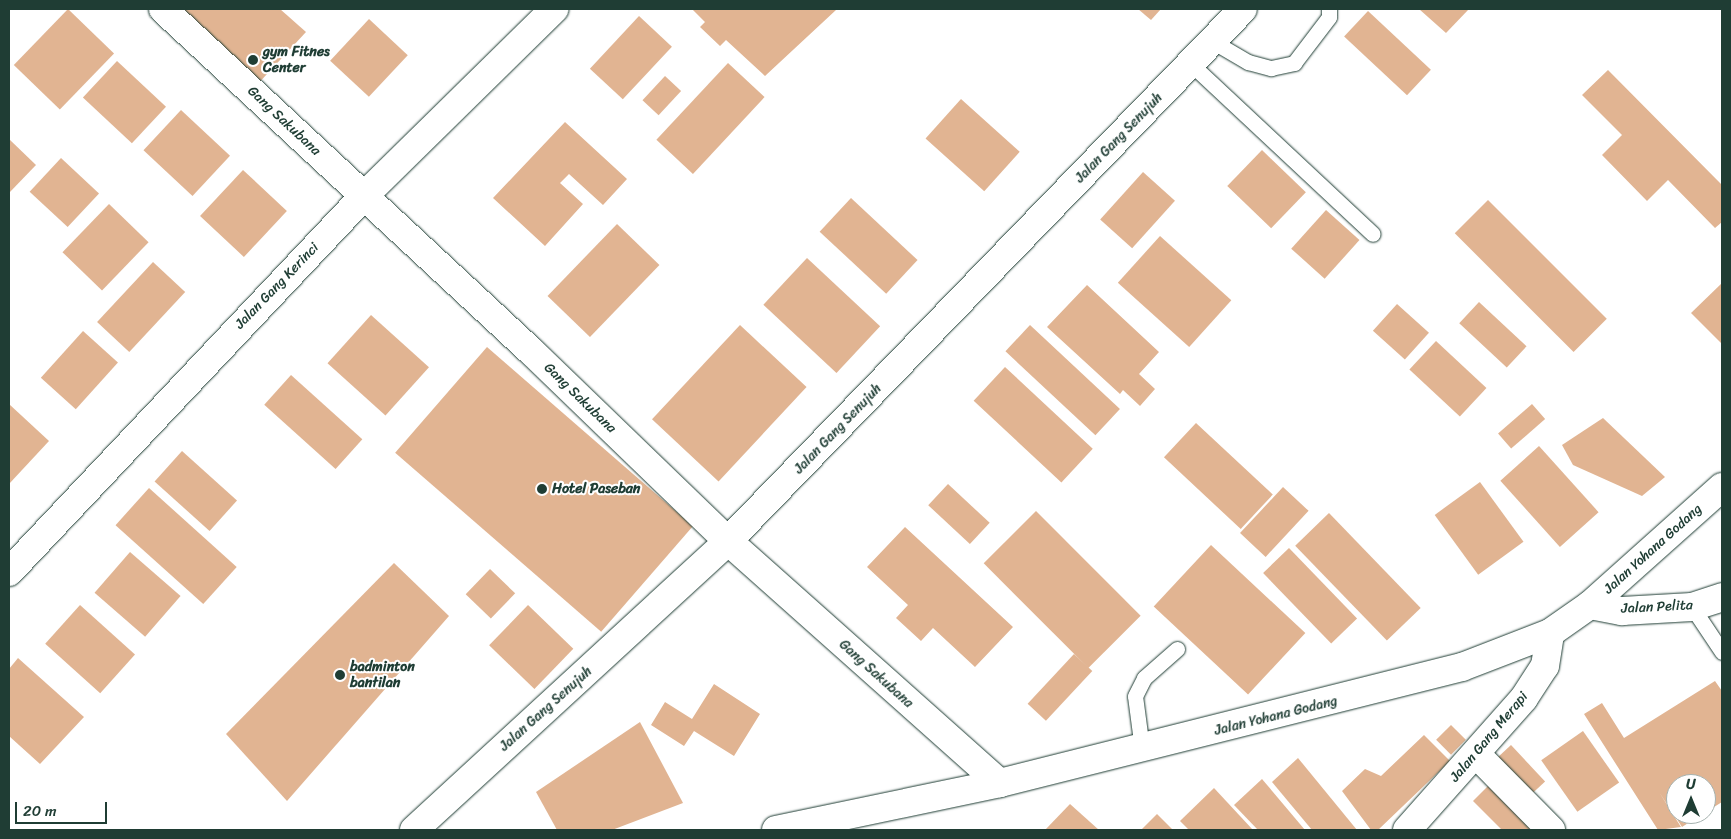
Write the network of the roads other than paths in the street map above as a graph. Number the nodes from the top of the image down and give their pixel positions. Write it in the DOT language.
graph roads {
  1 [pos="163,9"];
  2 [pos="554,9"];
  3 [pos="1243,9"];
  4 [pos="1329,9"];
  5 [pos="1212,40"];
  6 [pos="1190,64"];
  7 [pos="364,196"];
  8 [pos="1373,234"];
  9 [pos="1722,487"];
  10 [pos="728,541"];
  11 [pos="9,572"];
  12 [pos="1722,597"];
  13 [pos="1590,605"];
  14 [pos="1692,607"];
  15 [pos="1550,633"];
  16 [pos="1177,649"];
  17 [pos="1722,652"];
  18 [pos="1142,749"];
  19 [pos="1476,754"];
  20 [pos="1000,783"];
  21 [pos="414,830"];
  22 [pos="776,830"];
  23 [pos="1407,830"];
  24 [pos="1551,830"];
  1 -- 7 [label="street, Gang Sakubana"];
  2 -- 7 [label="street, Jalan Gang Kerinci"];
  3 -- 5 [label="street, Jalan Gang Senujuh"];
  4 -- 5 [label="lane"];
  5 -- 6 [label="street, Jalan Gang Senujuh"];
  6 -- 8 [label="lane"];
  6 -- 10 [label="street, Jalan Gang Senujuh"];
  7 -- 10 [label="street, Gang Sakubana"];
  7 -- 11 [label="street, Jalan Gang Kerinci"];
  9 -- 13 [label="street, Jalan Yohana Godang"];
  10 -- 20 [label="street, Gang Sakubana"];
  10 -- 21 [label="street, Jalan Gang Senujuh"];
  12 -- 14 [label="street, Jalan Pelita"];
  13 -- 14 [label="street, Jalan Pelita"];
  13 -- 15 [label="street, Jalan Yohana Godang"];
  14 -- 17 [label="lane"];
  15 -- 18 [label="street, Jalan Yohana Godang"];
  15 -- 19 [label="street, Jalan Gang Merapi"];
  16 -- 18 [label="lane"];
  18 -- 20 [label="street, Jalan Yohana Godang"];
  19 -- 23 [label="street, Jalan Gang Merapi"];
  19 -- 24 [label="street"];
  20 -- 22 [label="street, Jalan Yohana Godang"];
}
